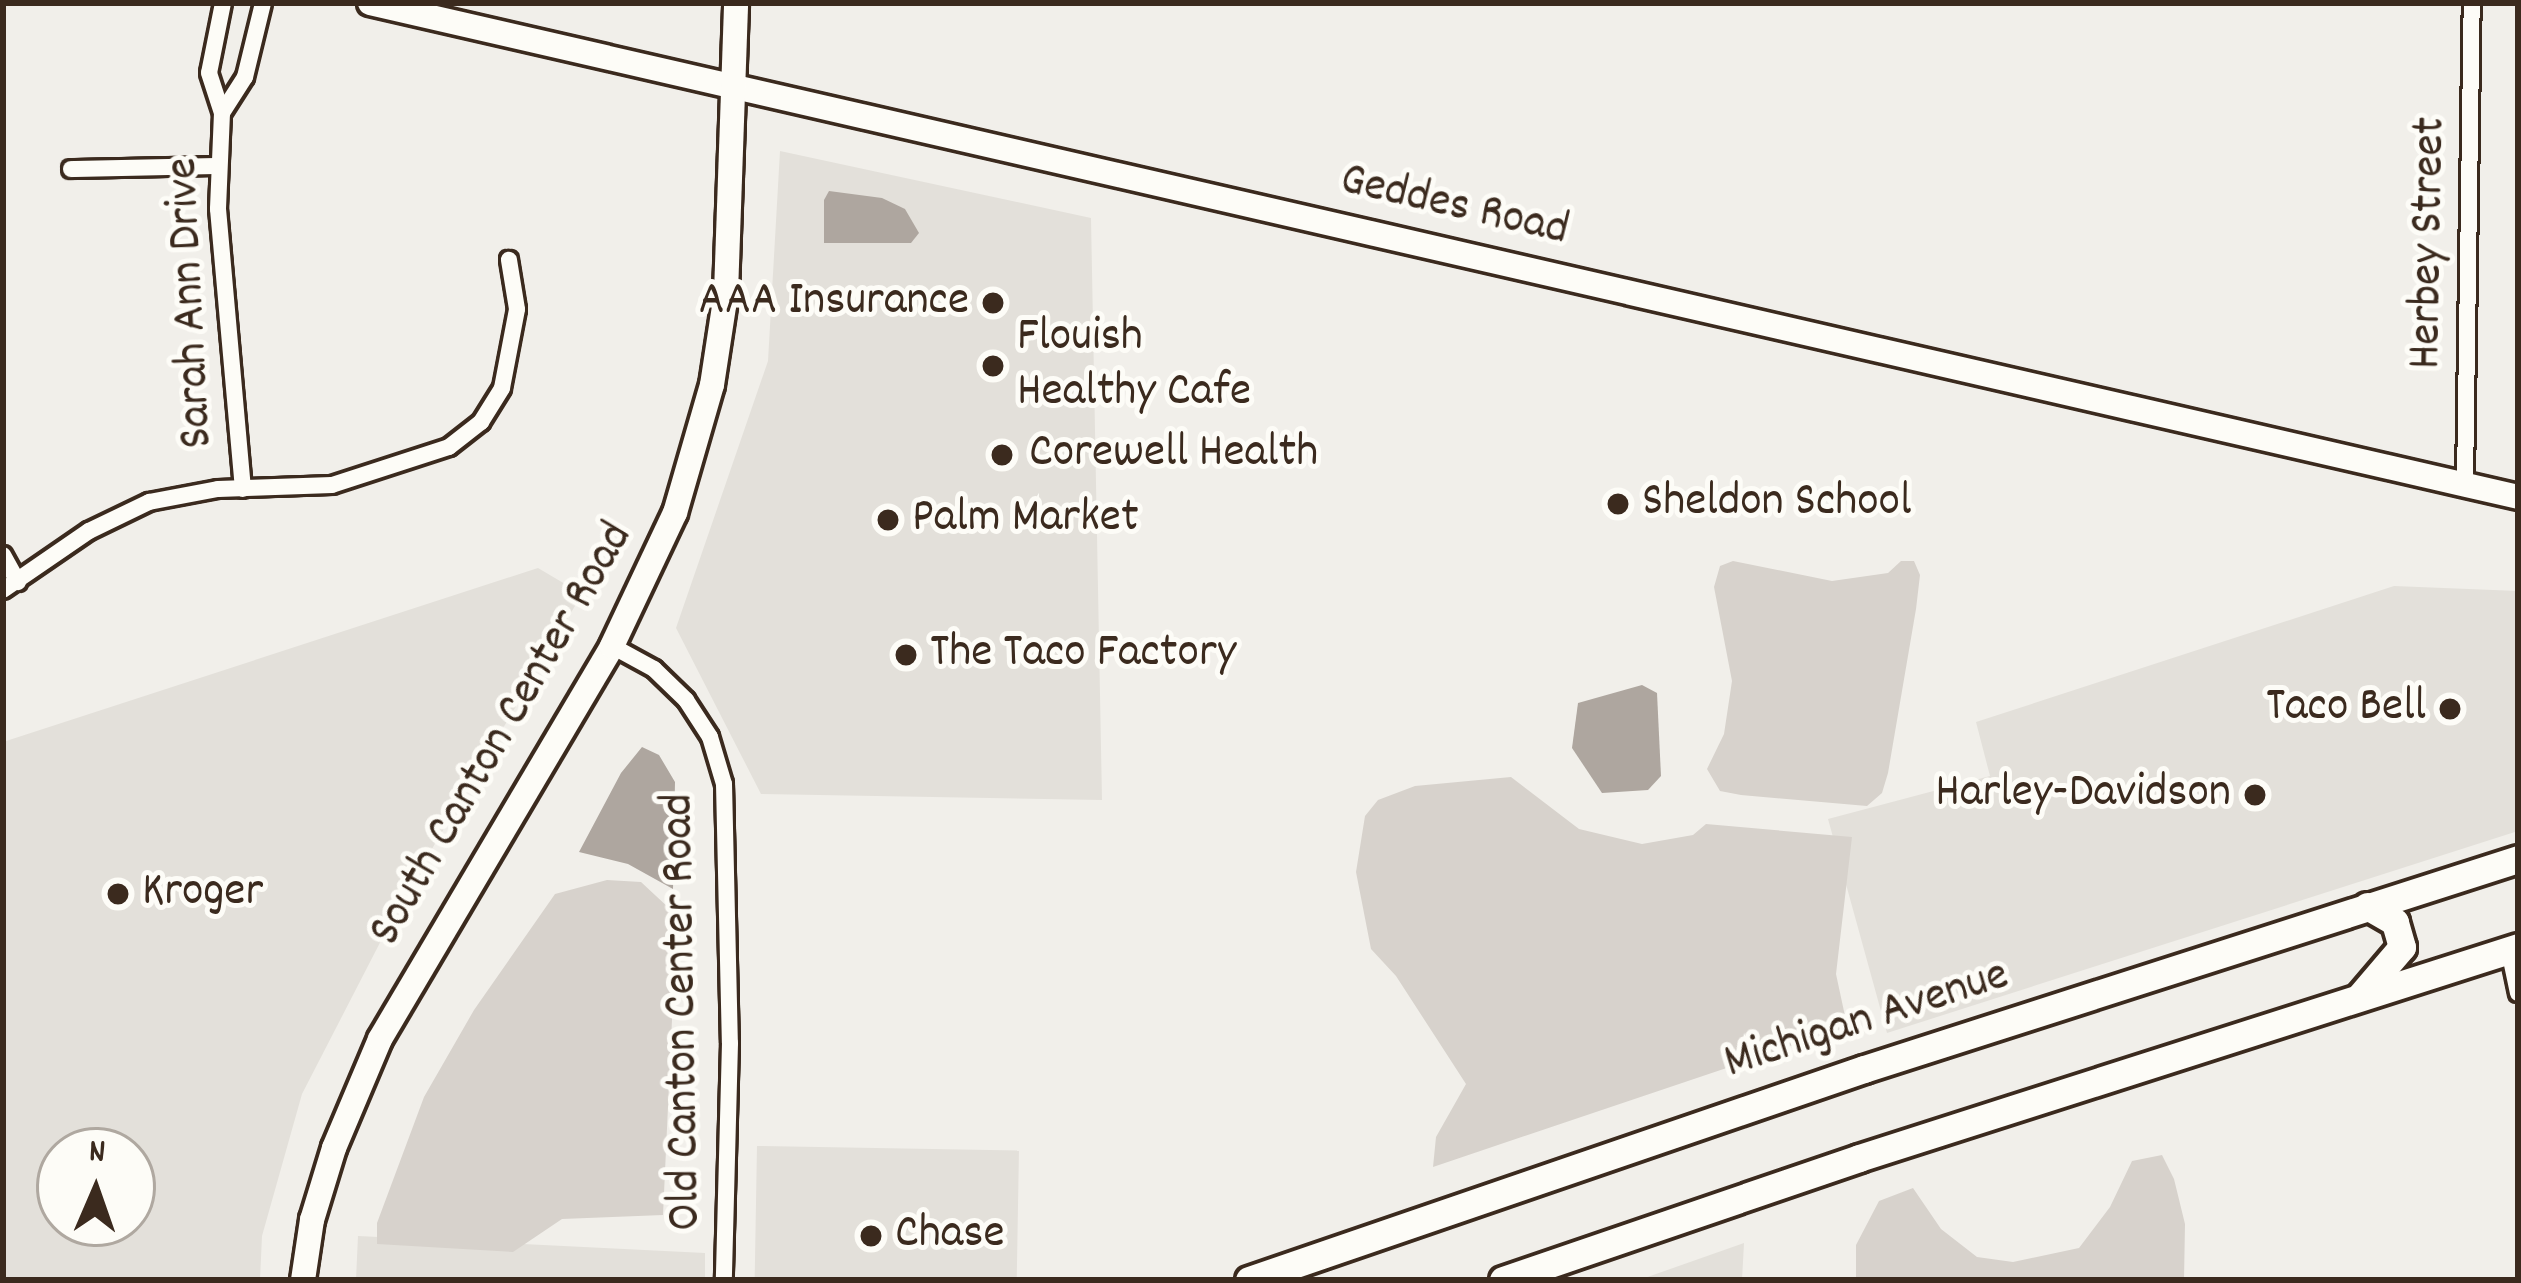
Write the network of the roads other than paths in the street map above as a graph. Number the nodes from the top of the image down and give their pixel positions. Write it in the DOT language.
graph roads {
  1 [pos="223,3"];
  2 [pos="263,3"];
  3 [pos="370,3"];
  4 [pos="736,3"];
  5 [pos="2472,3"];
  6 [pos="734,88"];
  7 [pos="223,113"];
  8 [pos="218,166"];
  9 [pos="71,169"];
  10 [pos="509,260"];
  11 [pos="2464,484"];
  12 [pos="243,489"];
  13 [pos="2518,497"];
  14 [pos="3,555"];
  15 [pos="10,586"];
  16 [pos="612,646"];
  17 [pos="2518,859"];
  18 [pos="2368,906"];
  19 [pos="2513,948"];
  20 [pos="2518,993"];
  21 [pos="2358,998"];
  22 [pos="1289,1272"];
  23 [pos="303,1280"];
  24 [pos="724,1280"];
  25 [pos="1249,1280"];
  26 [pos="1503,1280"];
  1 -- 7 [label="street, Sarah Ann Drive"];
  2 -- 7 [label="street, Sarah Ann Drive"];
  3 -- 6 [label="main road, Geddes Road"];
  4 -- 6 [label="main road, South Canton Center Road"];
  5 -- 11 [label="street, Herbey Street"];
  6 -- 11 [label="main road, Geddes Road"];
  6 -- 16 [label="main road, South Canton Center Road"];
  7 -- 8 [label="street, Sarah Ann Drive"];
  8 -- 9 [label="street"];
  8 -- 12 [label="street, Sarah Ann Drive"];
  10 -- 12 [label="street"];
  11 -- 13 [label="main road, Geddes Road"];
  12 -- 15 [label="street"];
  14 -- 15 [label="street"];
  16 -- 23 [label="main road, South Canton Center Road"];
  16 -- 24 [label="street, Old Canton Center Road"];
  17 -- 18 [label="main road, Michigan Avenue"];
  18 -- 21 [label="main road"];
  18 -- 22 [label="main road, Michigan Avenue"];
  19 -- 20 [label="street"];
  19 -- 21 [label="main road"];
  21 -- 26 [label="main road"];
  22 -- 25 [label="main road, Michigan Avenue"];
}
